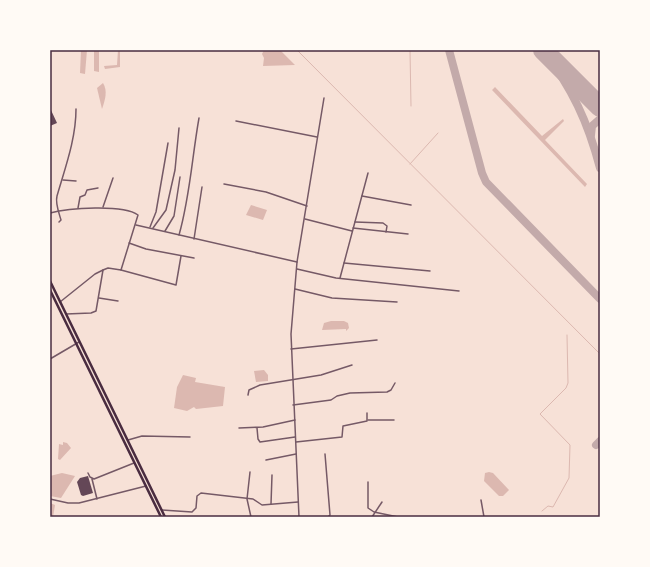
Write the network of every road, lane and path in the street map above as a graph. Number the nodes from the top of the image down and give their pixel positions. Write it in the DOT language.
graph roads {
  1 [pos="324,98"];
  2 [pos="76,109"];
  3 [pos="199,118"];
  4 [pos="236,121"];
  5 [pos="179,128"];
  6 [pos="318,137"];
  7 [pos="168,143"];
  8 [pos="368,173"];
  9 [pos="180,177"];
  10 [pos="113,178"];
  11 [pos="63,180"];
  12 [pos="76,181"];
  13 [pos="224,184"];
  14 [pos="202,187"];
  15 [pos="98,188"];
  16 [pos="362,196"];
  17 [pos="411,205"];
  18 [pos="307,206"];
  19 [pos="103,207"];
  20 [pos="78,208"];
  21 [pos="58,210"];
  22 [pos="50,213"];
  23 [pos="305,219"];
  24 [pos="59,222"];
  25 [pos="355,222"];
  26 [pos="136,225"];
  27 [pos="149,228"];
  28 [pos="153,228"];
  29 [pos="353,228"];
  30 [pos="165,231"];
  31 [pos="352,232"];
  32 [pos="386,232"];
  33 [pos="408,234"];
  34 [pos="179,235"];
  35 [pos="194,239"];
  36 [pos="129,243"];
  37 [pos="181,256"];
  38 [pos="194,258"];
  39 [pos="297,262"];
  40 [pos="344,263"];
  41 [pos="297,269"];
  42 [pos="103,270"];
  43 [pos="121,270"];
  44 [pos="430,271"];
  45 [pos="340,278"];
  46 [pos="50,281"];
  47 [pos="295,288"];
  48 [pos="50,290"];
  49 [pos="459,291"];
  50 [pos="99,298"];
  51 [pos="118,301"];
  52 [pos="60,302"];
  53 [pos="398,302"];
  54 [pos="66,314"];
  55 [pos="377,340"];
  56 [pos="79,342"];
  57 [pos="75,343"];
  58 [pos="292,349"];
  59 [pos="50,360"];
  60 [pos="352,365"];
  61 [pos="293,379"];
  62 [pos="395,383"];
  63 [pos="248,394"];
  64 [pos="293,405"];
  65 [pos="367,413"];
  66 [pos="295,420"];
  67 [pos="368,420"];
  68 [pos="394,420"];
  69 [pos="257,427"];
  70 [pos="239,428"];
  71 [pos="190,437"];
  72 [pos="295,437"];
  73 [pos="128,440"];
  74 [pos="296,442"];
  75 [pos="296,454"];
  76 [pos="324,454"];
  77 [pos="266,460"];
  78 [pos="134,463"];
  79 [pos="250,472"];
  80 [pos="88,473"];
  81 [pos="272,475"];
  82 [pos="92,479"];
  83 [pos="368,482"];
  84 [pos="146,486"];
  85 [pos="97,498"];
  86 [pos="50,499"];
  87 [pos="247,499"];
  88 [pos="482,500"];
  89 [pos="298,502"];
  90 [pos="382,502"];
  91 [pos="271,504"];
  92 [pos="162,510"];
  93 [pos="374,512"];
  94 [pos="161,517"];
  95 [pos="165,517"];
  96 [pos="251,517"];
  97 [pos="299,517"];
  98 [pos="328,517"];
  99 [pos="372,517"];
  100 [pos="398,517"];
  101 [pos="484,517"];
  1 -- 6 [label="street"];
  2 -- 11 [label="street"];
  3 -- 34 [label="street"];
  4 -- 6 [label="street"];
  5 -- 28 [label="street"];
  6 -- 18 [label="street"];
  7 -- 27 [label="street"];
  8 -- 16 [label="street"];
  9 -- 30 [label="street"];
  10 -- 19 [label="street"];
  11 -- 12 [label="street"];
  11 -- 21 [label="street"];
  13 -- 18 [label="street"];
  14 -- 35 [label="street"];
  15 -- 20 [label="street"];
  16 -- 17 [label="street"];
  16 -- 25 [label="street"];
  18 -- 23 [label="street"];
  19 -- 20 [label="street"];
  19 -- 26 [label="street"];
  20 -- 21 [label="street"];
  21 -- 22 [label="street"];
  21 -- 24 [label="street"];
  23 -- 31 [label="street"];
  23 -- 39 [label="street"];
  25 -- 29 [label="street"];
  25 -- 32 [label="street"];
  26 -- 27 [label="street"];
  26 -- 36 [label="street"];
  27 -- 28 [label="street"];
  28 -- 30 [label="street"];
  29 -- 31 [label="street"];
  29 -- 32 [label="street"];
  30 -- 34 [label="street"];
  31 -- 40 [label="street"];
  32 -- 33 [label="street"];
  34 -- 35 [label="street"];
  35 -- 39 [label="street"];
  36 -- 37 [label="street"];
  36 -- 43 [label="street"];
  37 -- 38 [label="street"];
  37 -- 43 [label="street"];
  39 -- 41 [label="street"];
  40 -- 44 [label="street"];
  40 -- 45 [label="street"];
  41 -- 45 [label="street"];
  41 -- 47 [label="street"];
  42 -- 43 [label="street"];
  42 -- 50 [label="street"];
  42 -- 52 [label="street"];
  45 -- 49 [label="street"];
  46 -- 52 [label="highway"];
  47 -- 53 [label="street"];
  47 -- 58 [label="street"];
  48 -- 57 [label="highway"];
  50 -- 51 [label="street"];
  50 -- 54 [label="street"];
  52 -- 54 [label="highway"];
  54 -- 56 [label="highway"];
  55 -- 58 [label="street"];
  56 -- 57 [label="street"];
  56 -- 73 [label="highway"];
  57 -- 59 [label="street"];
  57 -- 78 [label="highway"];
  58 -- 61 [label="street"];
  60 -- 61 [label="street"];
  61 -- 63 [label="street"];
  61 -- 64 [label="street"];
  62 -- 64 [label="street"];
  64 -- 66 [label="street"];
  65 -- 67 [label="street"];
  66 -- 69 [label="street"];
  66 -- 72 [label="street"];
  67 -- 68 [label="street"];
  67 -- 74 [label="street"];
  69 -- 70 [label="street"];
  69 -- 72 [label="street"];
  71 -- 73 [label="street"];
  72 -- 74 [label="street"];
  73 -- 92 [label="highway"];
  74 -- 75 [label="street"];
  75 -- 77 [label="street"];
  75 -- 89 [label="street"];
  76 -- 98 [label="street"];
  78 -- 82 [label="street"];
  78 -- 84 [label="highway"];
  79 -- 87 [label="street"];
  80 -- 82 [label="street"];
  81 -- 91 [label="street"];
  82 -- 85 [label="street"];
  83 -- 93 [label="street"];
  84 -- 85 [label="street"];
  84 -- 94 [label="highway"];
  85 -- 86 [label="street"];
  87 -- 91 [label="street"];
  87 -- 92 [label="street"];
  87 -- 96 [label="street"];
  88 -- 101 [label="street"];
  89 -- 91 [label="street"];
  89 -- 97 [label="street"];
  90 -- 93 [label="street"];
  92 -- 95 [label="highway"];
  93 -- 99 [label="street"];
  93 -- 100 [label="street"];
}
